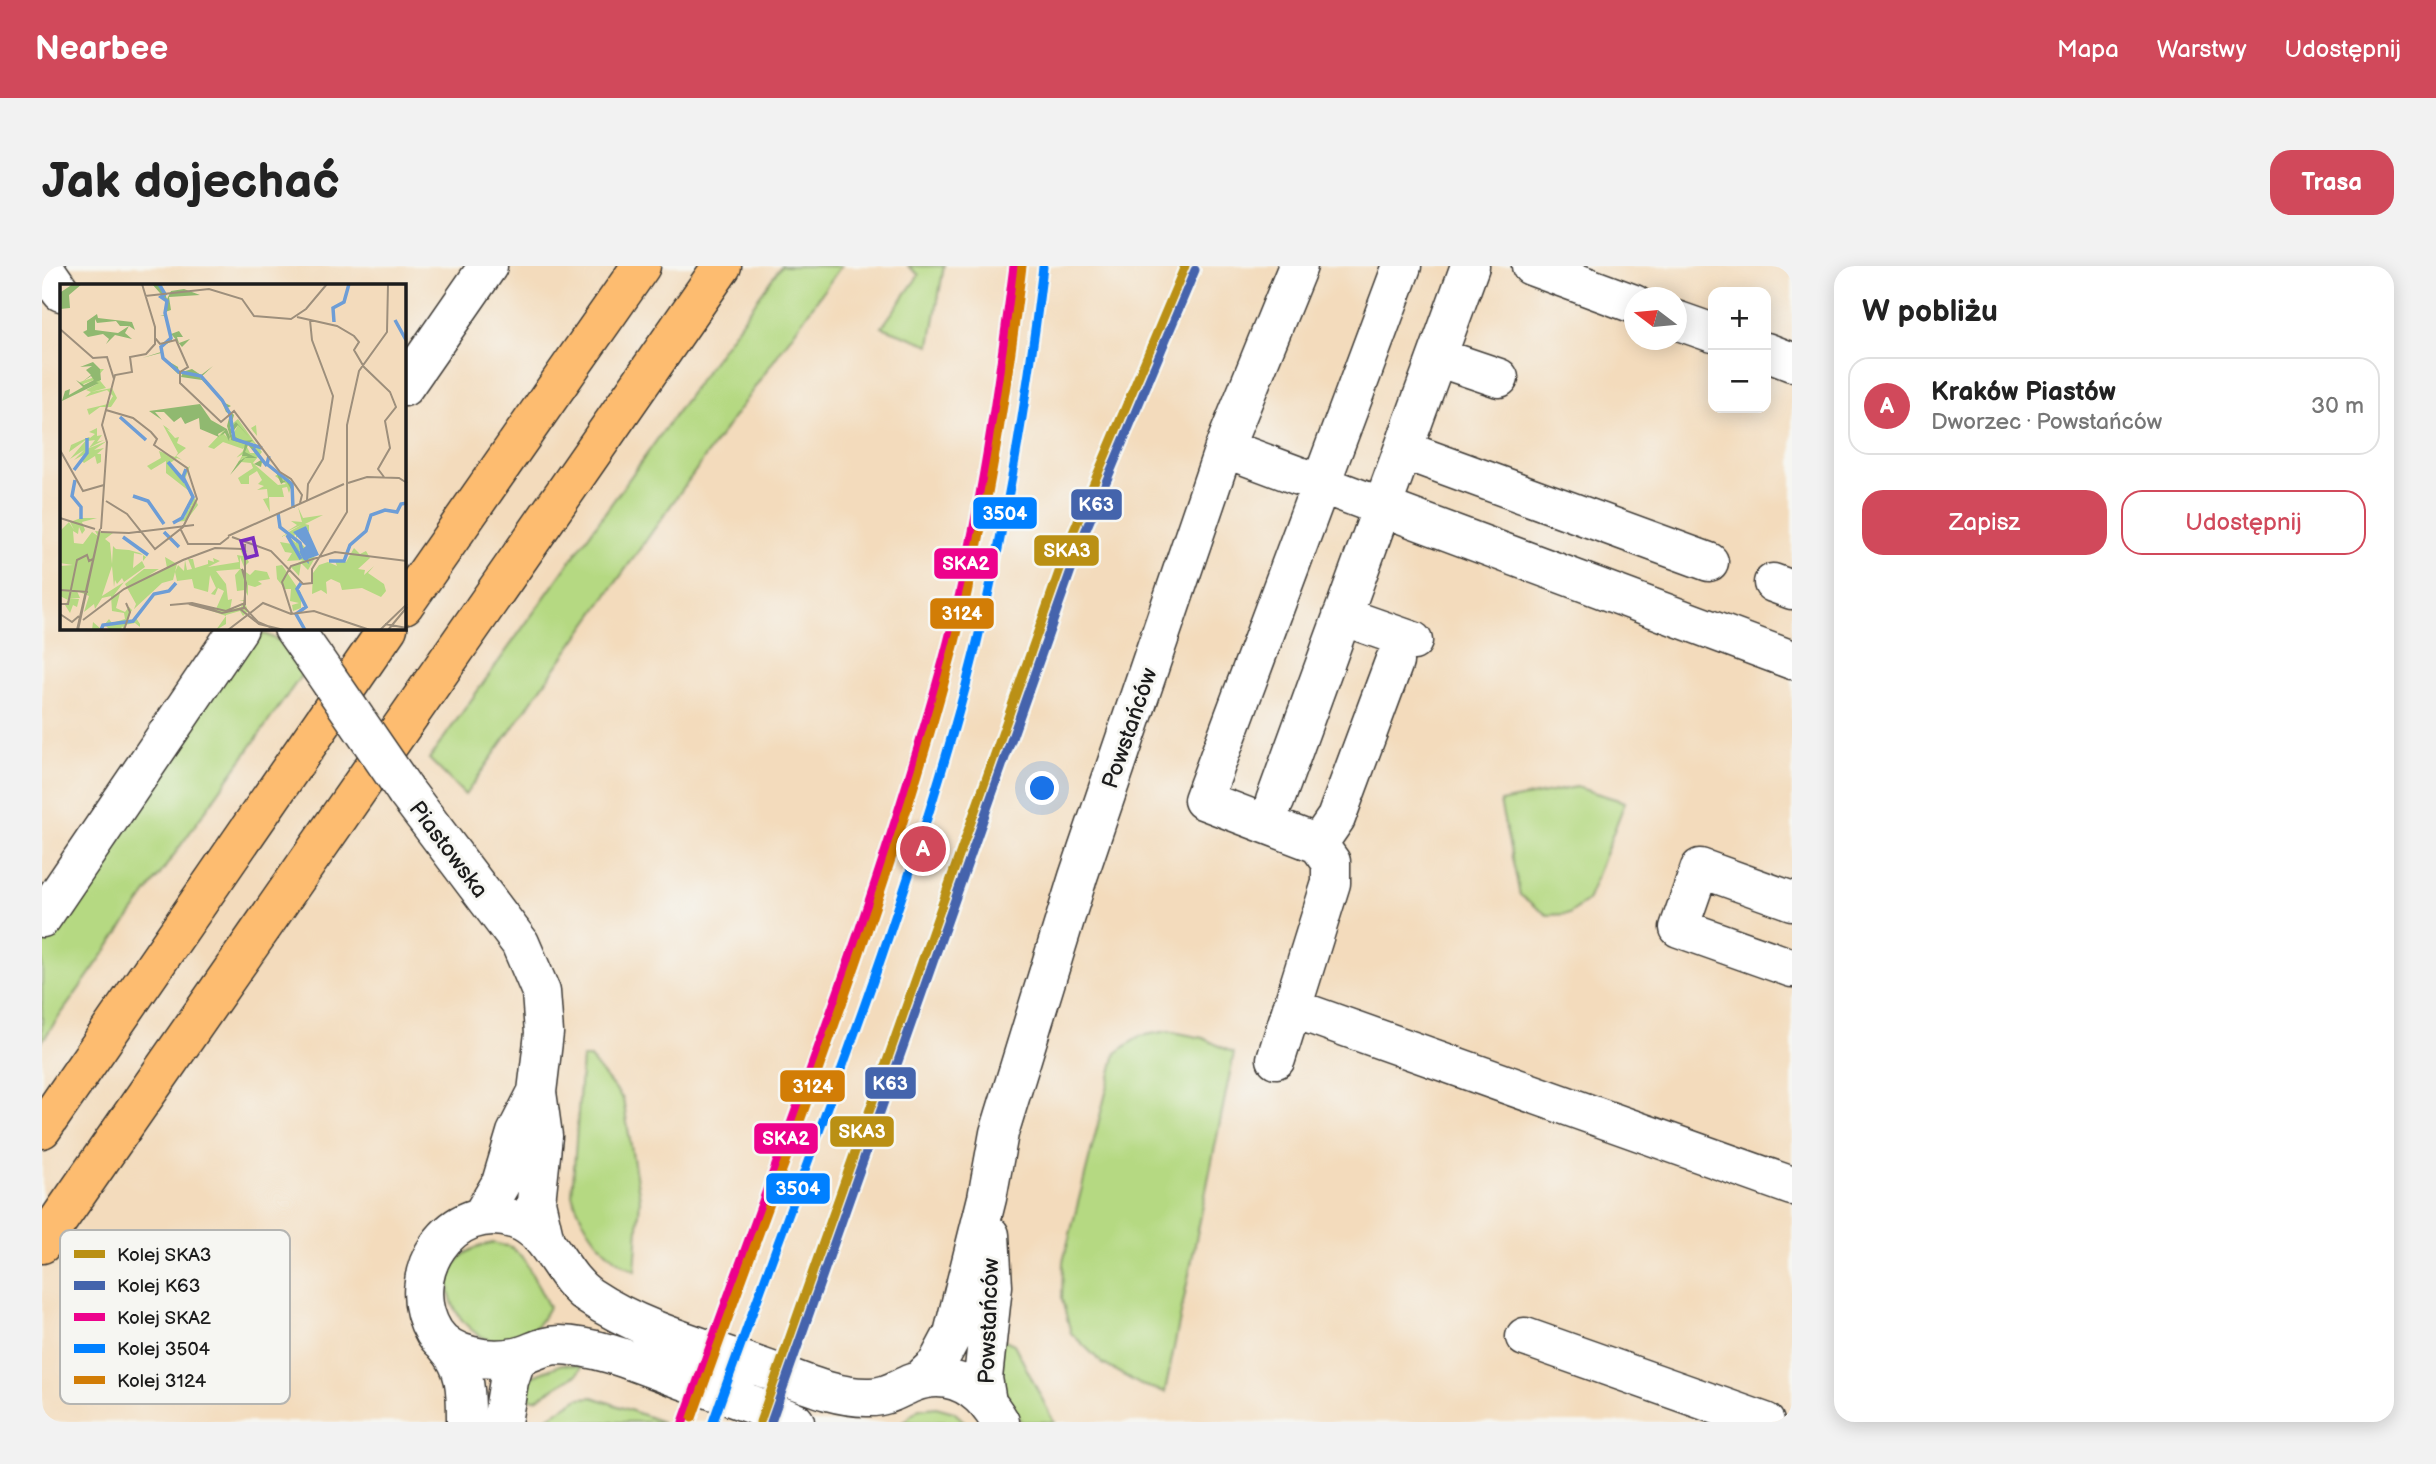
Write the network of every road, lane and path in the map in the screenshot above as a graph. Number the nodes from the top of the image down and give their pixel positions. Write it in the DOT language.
graph roads {
  1 [pos="43,266"];
  2 [pos="488,266"];
  3 [pos="640,266"];
  4 [pos="722,266"];
  5 [pos="1298,266"];
  6 [pos="1402,266"];
  7 [pos="1470,266"];
  8 [pos="1531,266"];
  9 [pos="60,291"];
  10 [pos="1624,300"];
  11 [pos="1687,324"];
  12 [pos="1708,331"];
  13 [pos="1771,354"];
  14 [pos="1437,356"];
  15 [pos="1792,362"];
  16 [pos="1499,378"];
  17 [pos="406,384"];
  18 [pos="1224,448"];
  19 [pos="1403,450"];
  20 [pos="1321,486"];
  21 [pos="1381,509"];
  22 [pos="1709,562"];
  23 [pos="406,602"];
  24 [pos="1342,616"];
  25 [pos="238,630"];
  26 [pos="387,630"];
  27 [pos="304,643"];
  28 [pos="1792,660"];
  29 [pos="1275,801"];
  30 [pos="1318,844"];
  31 [pos="1792,901"];
  32 [pos="42,918"];
  33 [pos="1792,968"];
  34 [pos="1292,1008"];
  35 [pos="1276,1059"];
  36 [pos="537,1092"];
  37 [pos="42,1129"];
  38 [pos="1792,1186"];
  39 [pos="987,1198"];
  40 [pos="481,1217"];
  41 [pos="545,1241"];
  42 [pos="42,1244"];
  43 [pos="568,1278"];
  44 [pos="1525,1337"];
  45 [pos="446,1346"];
  46 [pos="527,1353"];
  47 [pos="897,1398"];
  48 [pos="994,1412"];
  49 [pos="466,1422"];
  50 [pos="502,1422"];
  51 [pos="794,1422"];
  52 [pos="1765,1422"];
  1 -- 9 [label="street"];
  2 -- 17 [label="street"];
  3 -- 23 [label="highway"];
  4 -- 42 [label="highway"];
  5 -- 18 [label="street, Powstańców"];
  6 -- 20 [label="street"];
  7 -- 14 [label="street"];
  8 -- 10 [label="street"];
  11 -- 12 [label="street"];
  13 -- 15 [label="street"];
  14 -- 16 [label="street"];
  14 -- 19 [label="street"];
  18 -- 20 [label="street"];
  18 -- 39 [label="street, Powstańców"];
  19 -- 21 [label="street"];
  19 -- 22 [label="street"];
  20 -- 21 [label="street"];
  20 -- 30 [label="street"];
  21 -- 24 [label="street"];
  21 -- 28 [label="street"];
  24 -- 29 [label="street"];
  24 -- 30 [label="street"];
  25 -- 32 [label="street"];
  26 -- 37 [label="highway"];
  27 -- 36 [label="street, Piastowska, bridge"];
  30 -- 34 [label="street"];
  31 -- 33 [label="street"];
  34 -- 35 [label="street"];
  34 -- 38 [label="street"];
  36 -- 40 [label="street, Piastowska"];
  36 -- 41 [label="street, Piastowska"];
  39 -- 47 [label="street, Powstańców"];
  39 -- 48 [label="street, Powstańców"];
  40 -- 41 [label="street"];
  40 -- 45 [label="street"];
  41 -- 43 [label="street"];
  43 -- 46 [label="street"];
  43 -- 47 [label="street"];
  44 -- 52 [label="street"];
  45 -- 46 [label="street"];
  45 -- 49 [label="street"];
  46 -- 50 [label="street"];
  46 -- 51 [label="street"];
  47 -- 48 [label="street"];
}
